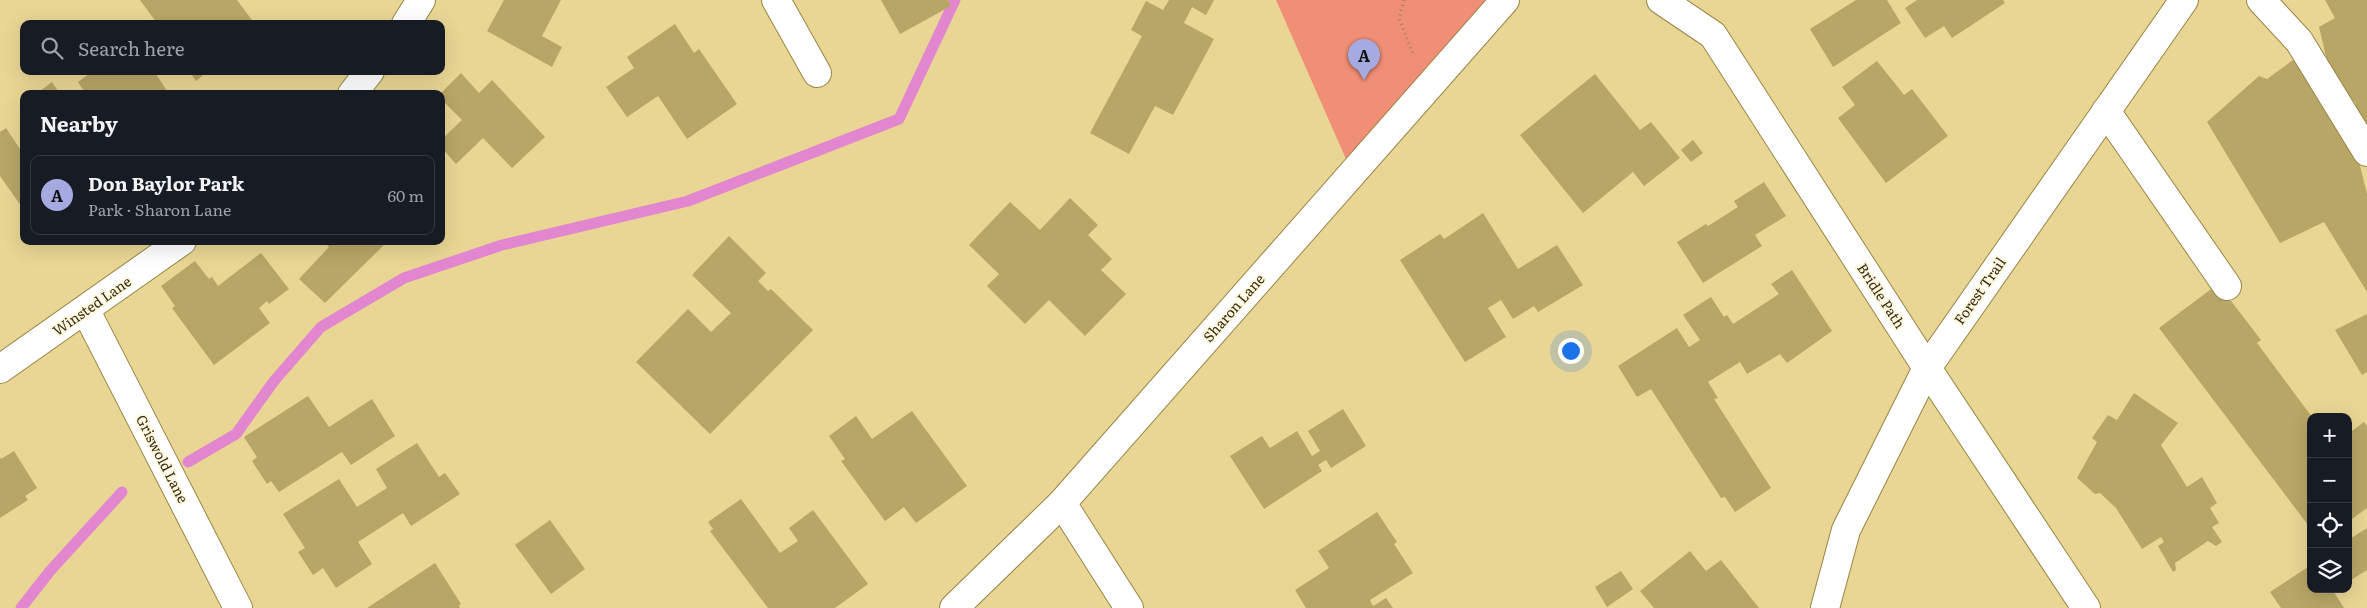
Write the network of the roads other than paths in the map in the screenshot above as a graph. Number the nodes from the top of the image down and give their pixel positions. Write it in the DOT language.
graph roads {
  1 [pos="421,0"];
  2 [pos="776,0"];
  3 [pos="1505,0"];
  4 [pos="1661,0"];
  5 [pos="2184,0"];
  6 [pos="2261,0"];
  7 [pos="408,20"];
  8 [pos="817,73"];
  9 [pos="367,75"];
  10 [pos="355,90"];
  11 [pos="2106,111"];
  12 [pos="2367,152"];
  13 [pos="177,245"];
  14 [pos="2228,286"];
  15 [pos="86,311"];
  16 [pos="1927,368"];
  17 [pos="0,369"];
  18 [pos="1062,503"];
  19 [pos="238,608"];
  20 [pos="954,608"];
  21 [pos="1129,608"];
  22 [pos="1825,608"];
  23 [pos="2086,608"];
  1 -- 7 [label="street"];
  2 -- 8 [label="street"];
  3 -- 18 [label="street, Sharon Lane"];
  4 -- 16 [label="street, Bridle Path"];
  5 -- 11 [label="street, Forest Trail"];
  6 -- 12 [label="street"];
  9 -- 10 [label="street"];
  11 -- 14 [label="street"];
  11 -- 16 [label="street, Forest Trail"];
  13 -- 15 [label="street, Winsted Lane"];
  15 -- 17 [label="street, Winsted Lane"];
  15 -- 19 [label="street, Griswold Lane"];
  16 -- 22 [label="street, Forest Trail"];
  16 -- 23 [label="street, Bridle Path"];
  18 -- 20 [label="street, Sharon Lane"];
  18 -- 21 [label="street"];
}
